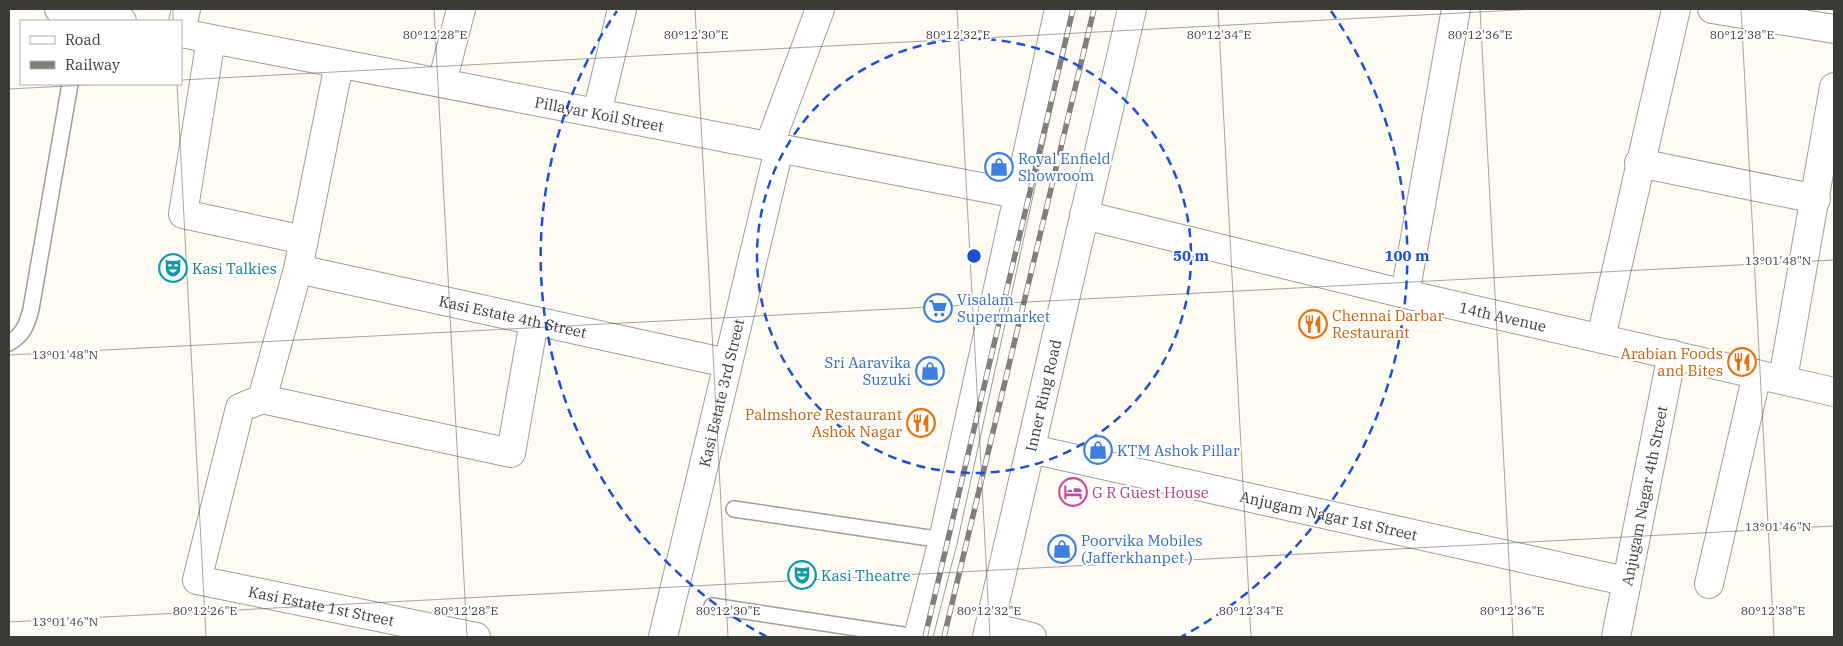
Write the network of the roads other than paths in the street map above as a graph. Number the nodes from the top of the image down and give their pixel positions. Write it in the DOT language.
graph roads {
  1 [pos="186,9"];
  2 [pos="462,9"];
  3 [pos="622,9"];
  4 [pos="820,9"];
  5 [pos="1059,9"];
  6 [pos="1132,9"];
  7 [pos="1456,9"];
  8 [pos="1676,9"];
  9 [pos="1712,9"];
  10 [pos="74,14"];
  11 [pos="115,20"];
  12 [pos="182,29"];
  13 [pos="1834,29"];
  14 [pos="182,34"];
  15 [pos="211,39"];
  16 [pos="339,64"];
  17 [pos="442,83"];
  18 [pos="70,85"];
  19 [pos="1834,87"];
  20 [pos="597,113"];
  21 [pos="774,147"];
  22 [pos="1639,163"];
  23 [pos="1017,194"];
  24 [pos="1816,199"];
  25 [pos="1084,215"];
  26 [pos="304,240"];
  27 [pos="298,269"];
  28 [pos="1405,294"];
  29 [pos="534,321"];
  30 [pos="1600,338"];
  31 [pos="9,343"];
  32 [pos="1672,354"];
  33 [pos="727,363"];
  34 [pos="1770,377"];
  35 [pos="1834,392"];
  36 [pos="262,399"];
  37 [pos="1031,449"];
  38 [pos="734,509"];
  39 [pos="943,540"];
  40 [pos="1626,581"];
  41 [pos="1709,584"];
  42 [pos="712,606"];
  43 [pos="988,632"];
  44 [pos="476,637"];
  45 [pos="662,637"];
  46 [pos="917,637"];
  47 [pos="1032,637"];
  48 [pos="1616,637"];
  1 -- 12 [label="street"];
  2 -- 17 [label="street"];
  3 -- 20 [label="street"];
  4 -- 21 [label="street, Kasi Estate 3rd Street"];
  5 -- 23 [label="street"];
  6 -- 25 [label="street, Inner Ring Road"];
  7 -- 28 [label="street"];
  8 -- 22 [label="street"];
  9 -- 13 [label="street"];
  10 -- 11 [label="street"];
  14 -- 15 [label="street, Pillayar Koil Street"];
  15 -- 16 [label="street, Pillayar Koil Street"];
  15 -- 26 [label="street"];
  16 -- 17 [label="street, Pillayar Koil Street"];
  16 -- 26 [label="street"];
  17 -- 20 [label="street, Pillayar Koil Street"];
  18 -- 31 [label="lane"];
  19 -- 24 [label="street"];
  20 -- 21 [label="street, Pillayar Koil Street"];
  21 -- 23 [label="street, Pillayar Koil Street"];
  21 -- 33 [label="street, Kasi Estate 3rd Street"];
  22 -- 24 [label="street"];
  22 -- 30 [label="street"];
  23 -- 39 [label="street"];
  24 -- 34 [label="street"];
  25 -- 28 [label="street, 14th Avenue"];
  25 -- 37 [label="street, Inner Ring Road"];
  26 -- 27 [label="street"];
  27 -- 29 [label="street, Kasi Estate 4th Street"];
  27 -- 36 [label="street"];
  28 -- 30 [label="street, 14th Avenue"];
  29 -- 33 [label="street, Kasi Estate 4th Street"];
  29 -- 36 [label="street"];
  30 -- 32 [label="street, 14th Avenue"];
  32 -- 34 [label="street, 14th Avenue"];
  32 -- 40 [label="street, Anjugam Nagar 4th Street"];
  33 -- 45 [label="street, Kasi Estate 3rd Street"];
  34 -- 35 [label="street, 14th Avenue"];
  34 -- 41 [label="street"];
  36 -- 44 [label="street, Kasi Estate 1st Street"];
  37 -- 40 [label="street, Anjugam Nagar 1st Street"];
  37 -- 43 [label="street, Inner Ring Road"];
  38 -- 39 [label="lane"];
  39 -- 46 [label="street"];
  40 -- 48 [label="street, Anjugam Nagar 4th Street"];
  42 -- 46 [label="lane"];
  43 -- 47 [label="street"];
}
